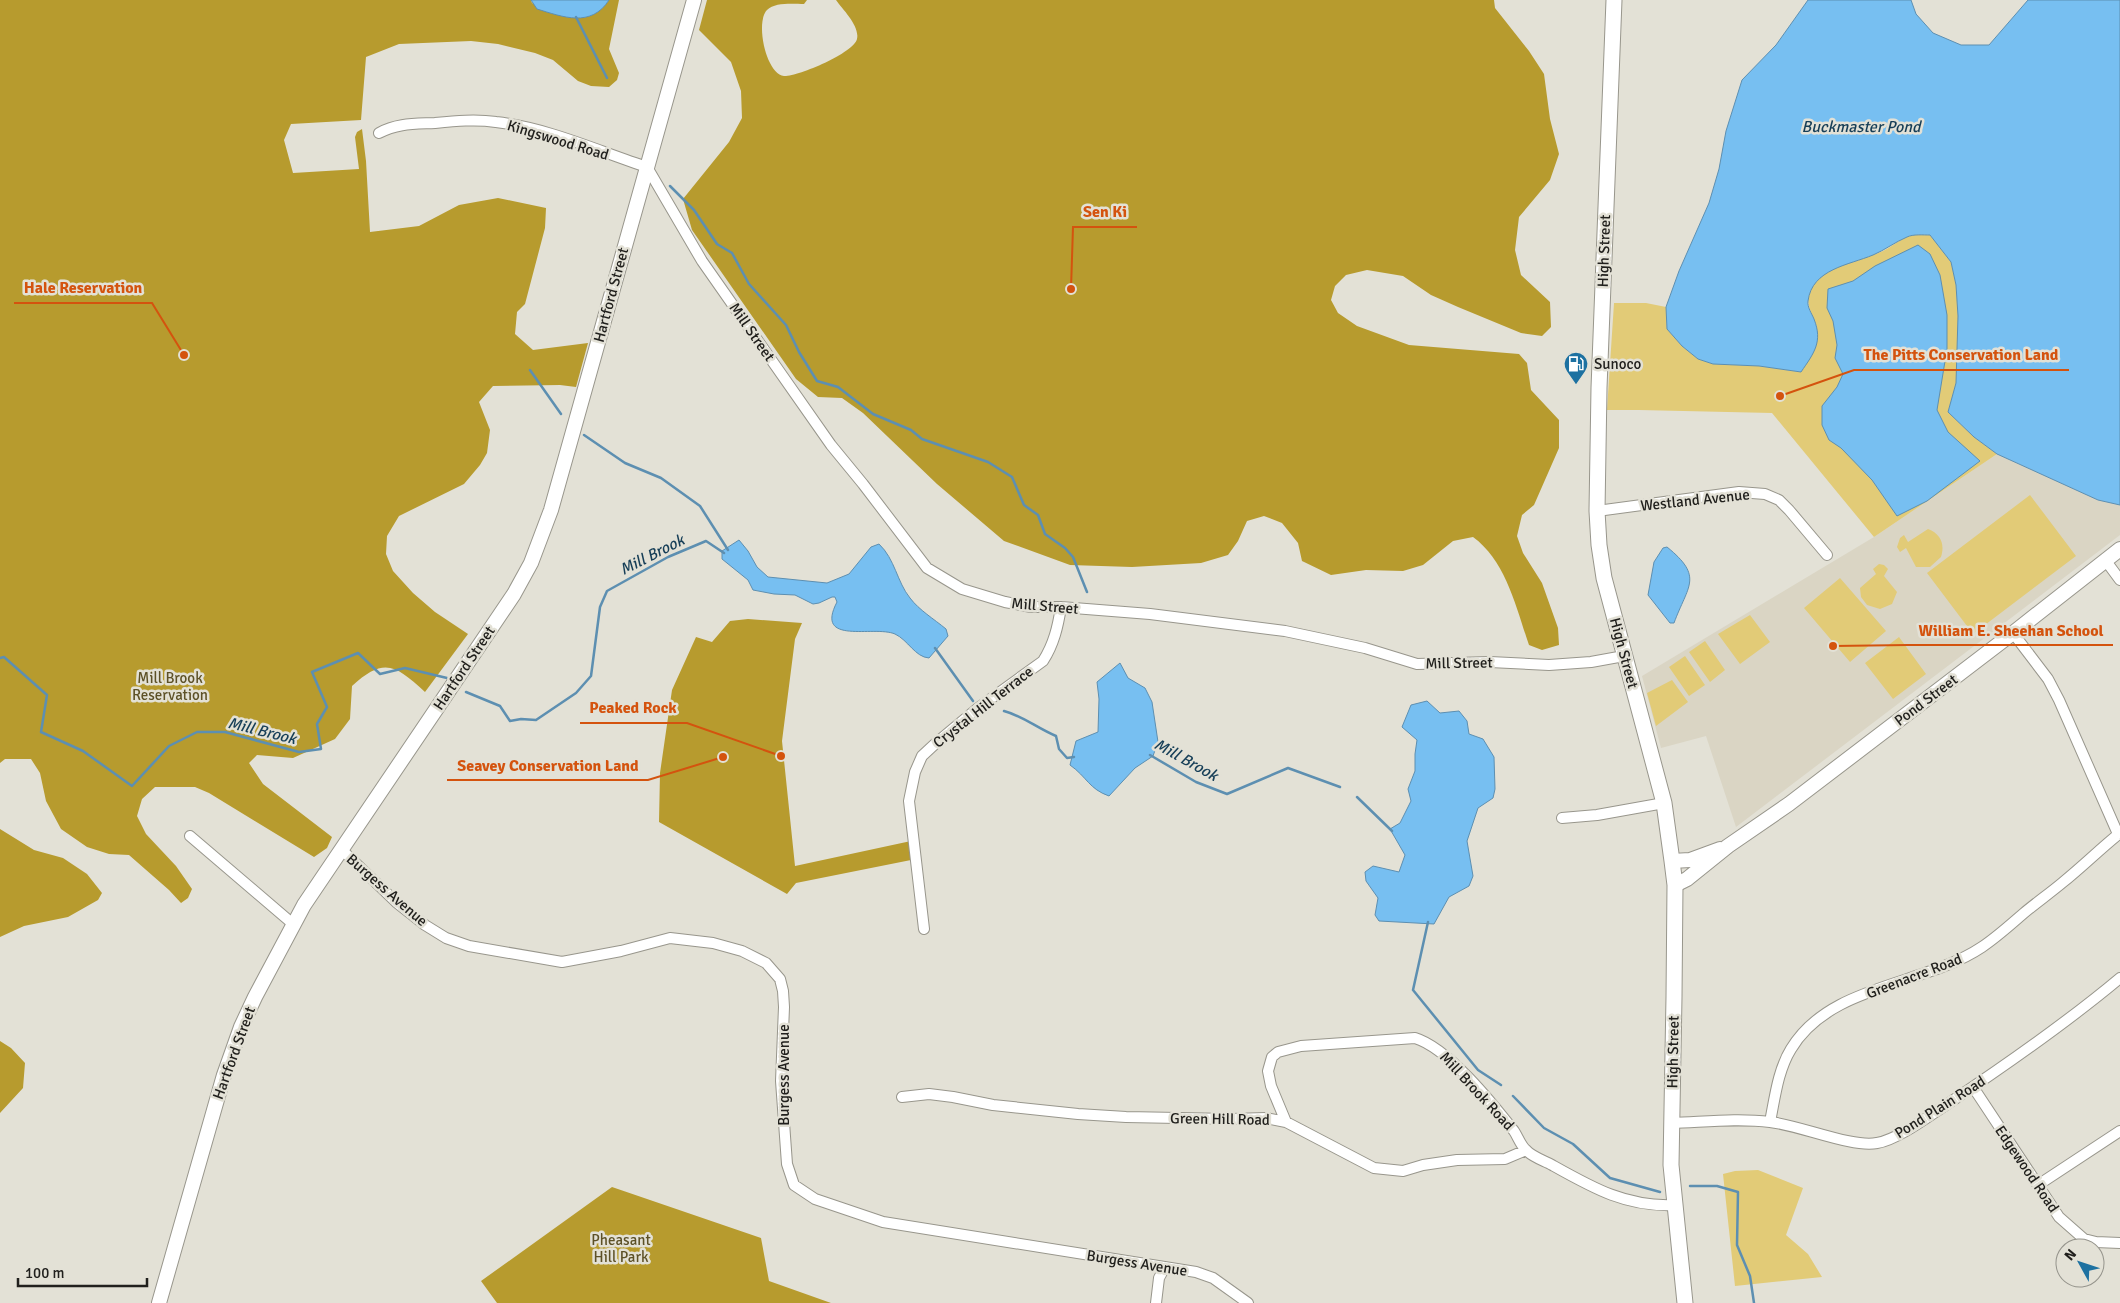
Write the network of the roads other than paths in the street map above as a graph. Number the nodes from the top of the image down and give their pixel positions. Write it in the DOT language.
graph roads {
  1 [pos="694,0"];
  2 [pos="1614,0"];
  3 [pos="379,133"];
  4 [pos="648,167"];
  5 [pos="1598,511"];
  6 [pos="2120,549"];
  7 [pos="1827,555"];
  8 [pos="2106,561"];
  9 [pos="2120,580"];
  10 [pos="1061,607"];
  11 [pos="2013,633"];
  12 [pos="1624,656"];
  13 [pos="1664,803"];
  14 [pos="1562,818"];
  15 [pos="2119,834"];
  16 [pos="190,836"];
  17 [pos="1728,846"];
  18 [pos="340,850"];
  19 [pos="1672,861"];
  20 [pos="1675,885"];
  21 [pos="293,924"];
  22 [pos="924,928"];
  23 [pos="2120,978"];
  24 [pos="1973,1087"];
  25 [pos="902,1097"];
  26 [pos="1286,1122"];
  27 [pos="1770,1122"];
  28 [pos="1672,1123"];
  29 [pos="2120,1131"];
  30 [pos="1526,1150"];
  31 [pos="2038,1185"];
  32 [pos="1674,1205"];
  33 [pos="2120,1244"];
  34 [pos="1164,1267"];
  35 [pos="159,1303"];
  36 [pos="1156,1303"];
  37 [pos="1248,1303"];
  38 [pos="1685,1303"];
  1 -- 4 [label="street, Hartford Street"];
  2 -- 5 [label="main road, High Street"];
  3 -- 4 [label="street, Kingswood Road"];
  4 -- 10 [label="street, Mill Street"];
  4 -- 18 [label="street, Hartford Street"];
  5 -- 7 [label="street, Westland Avenue"];
  5 -- 12 [label="main road, High Street"];
  6 -- 8 [label="street, Pond Street"];
  8 -- 9 [label="street"];
  8 -- 11 [label="street, Pond Street"];
  10 -- 12 [label="street, Mill Street"];
  10 -- 22 [label="street, Crystal Hill Terrace"];
  11 -- 15 [label="street"];
  11 -- 17 [label="street, Pond Street"];
  12 -- 13 [label="main road, High Street"];
  13 -- 14 [label="street"];
  13 -- 19 [label="main road, High Street"];
  15 -- 27 [label="street, Greenacre Road"];
  16 -- 21 [label="street"];
  17 -- 19 [label="street, Pond Street"];
  17 -- 20 [label="street, Pond Street"];
  18 -- 21 [label="street, Hartford Street"];
  18 -- 34 [label="street, Burgess Avenue"];
  19 -- 20 [label="main road, High Street"];
  20 -- 28 [label="main road, High Street"];
  21 -- 35 [label="street, Hartford Street"];
  23 -- 24 [label="street, Pond Plain Road"];
  24 -- 27 [label="street, Pond Plain Road"];
  24 -- 31 [label="street, Edgewood Road"];
  25 -- 26 [label="street, Green Hill Road"];
  26 -- 30 [label="street, Green Hill Road"];
  26 -- 30 [label="street, Mill Brook Road"];
  27 -- 28 [label="street, Pond Plain Road"];
  28 -- 32 [label="main road, High Street"];
  29 -- 31 [label="street"];
  30 -- 32 [label="street, Mill Brook Road"];
  31 -- 33 [label="street, Edgewood Road"];
  32 -- 38 [label="main road, High Street"];
  34 -- 36 [label="street"];
  34 -- 37 [label="street, Burgess Avenue"];
}
